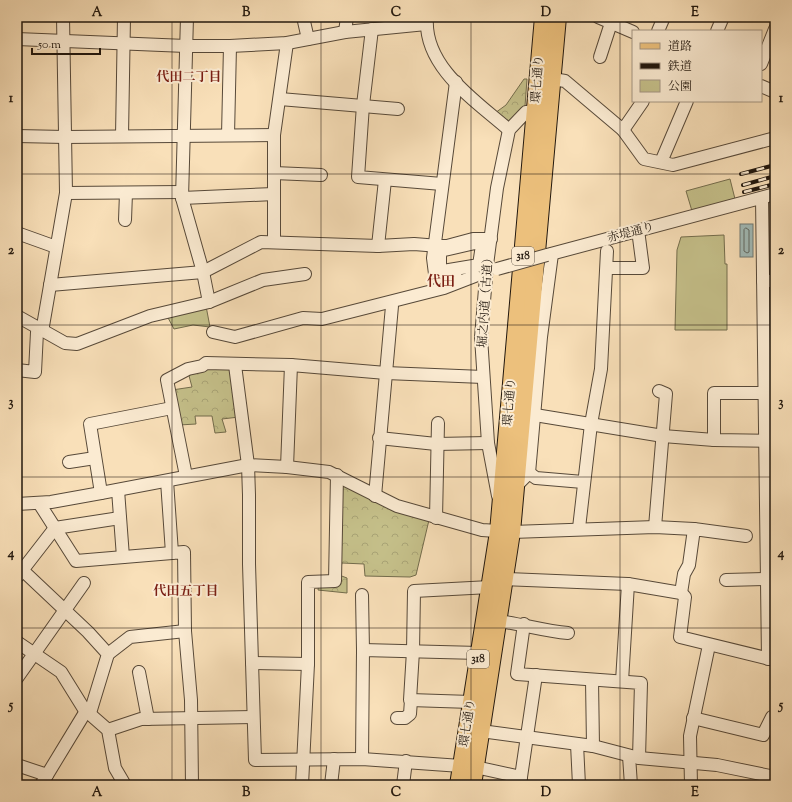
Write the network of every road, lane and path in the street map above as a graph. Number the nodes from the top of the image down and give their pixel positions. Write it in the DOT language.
graph roads {
  1 [pos="63,17"];
  2 [pos="124,17"];
  3 [pos="187,17"];
  4 [pos="303,17"];
  5 [pos="347,17"];
  6 [pos="543,17"];
  7 [pos="558,17"];
  8 [pos="664,17"];
  9 [pos="723,17"];
  10 [pos="605,19"];
  11 [pos="426,20"];
  12 [pos="372,29"];
  13 [pos="775,29"];
  14 [pos="658,30"];
  15 [pos="716,30"];
  16 [pos="345,32"];
  17 [pos="632,32"];
  18 [pos="17,39"];
  19 [pos="308,39"];
  20 [pos="62,41"];
  21 [pos="287,43"];
  22 [pos="124,44"];
  23 [pos="186,46"];
  24 [pos="230,46"];
  25 [pos="600,57"];
  26 [pos="762,62"];
  27 [pos="552,79"];
  28 [pos="456,82"];
  29 [pos="762,86"];
  30 [pos="775,92"];
  31 [pos="280,99"];
  32 [pos="642,102"];
  33 [pos="687,102"];
  34 [pos="363,105"];
  35 [pos="398,109"];
  36 [pos="536,111"];
  37 [pos="509,130"];
  38 [pos="623,130"];
  39 [pos="228,135"];
  40 [pos="274,135"];
  41 [pos="17,136"];
  42 [pos="122,136"];
  43 [pos="183,136"];
  44 [pos="65,137"];
  45 [pos="775,138"];
  46 [pos="661,162"];
  47 [pos="274,173"];
  48 [pos="321,175"];
  49 [pos="385,180"];
  50 [pos="442,184"];
  51 [pos="66,193"];
  52 [pos="126,193"];
  53 [pos="274,194"];
  54 [pos="775,194"];
  55 [pos="182,195"];
  56 [pos="762,198"];
  57 [pos="125,220"];
  58 [pos="769,225"];
  59 [pos="638,230"];
  60 [pos="17,233"];
  61 [pos="274,241"];
  62 [pos="485,241"];
  63 [pos="378,246"];
  64 [pos="56,247"];
  65 [pos="430,248"];
  66 [pos="607,252"];
  67 [pos="550,255"];
  68 [pos="482,266"];
  69 [pos="607,268"];
  70 [pos="203,272"];
  71 [pos="305,274"];
  72 [pos="763,281"];
  73 [pos="775,281"];
  74 [pos="50,285"];
  75 [pos="433,290"];
  76 [pos="420,299"];
  77 [pos="210,302"];
  78 [pos="392,306"];
  79 [pos="360,314"];
  80 [pos="17,316"];
  81 [pos="40,329"];
  82 [pos="213,332"];
  83 [pos="770,335"];
  84 [pos="235,365"];
  85 [pos="291,365"];
  86 [pos="17,370"];
  87 [pos="386,373"];
  88 [pos="483,377"];
  89 [pos="659,391"];
  90 [pos="765,393"];
  91 [pos="172,408"];
  92 [pos="534,415"];
  93 [pos="438,423"];
  94 [pos="590,424"];
  95 [pos="663,436"];
  96 [pos="379,438"];
  97 [pos="714,440"];
  98 [pos="770,441"];
  99 [pos="488,443"];
  100 [pos="436,444"];
  101 [pos="95,458"];
  102 [pos="69,462"];
  103 [pos="248,465"];
  104 [pos="287,467"];
  105 [pos="529,473"];
  106 [pos="337,475"];
  107 [pos="186,476"];
  108 [pos="168,481"];
  109 [pos="583,482"];
  110 [pos="516,486"];
  111 [pos="118,490"];
  112 [pos="101,493"];
  113 [pos="375,496"];
  114 [pos="39,503"];
  115 [pos="17,504"];
  116 [pos="501,506"];
  117 [pos="120,518"];
  118 [pos="436,518"];
  119 [pos="655,526"];
  120 [pos="55,528"];
  121 [pos="579,528"];
  122 [pos="694,529"];
  123 [pos="505,532"];
  124 [pos="746,536"];
  125 [pos="172,553"];
  126 [pos="123,556"];
  127 [pos="19,571"];
  128 [pos="505,579"];
  129 [pos="726,580"];
  130 [pos="767,580"];
  131 [pos="84,583"];
  132 [pos="628,584"];
  133 [pos="490,588"];
  134 [pos="681,593"];
  135 [pos="362,594"];
  136 [pos="772,602"];
  137 [pos="65,609"];
  138 [pos="498,621"];
  139 [pos="524,624"];
  140 [pos="186,631"];
  141 [pos="568,633"];
  142 [pos="17,642"];
  143 [pos="709,645"];
  144 [pos="363,650"];
  145 [pos="413,651"];
  146 [pos="479,653"];
  147 [pos="34,654"];
  148 [pos="108,654"];
  149 [pos="771,660"];
  150 [pos="252,663"];
  151 [pos="308,664"];
  152 [pos="140,672"];
  153 [pos="536,675"];
  154 [pos="17,678"];
  155 [pos="592,680"];
  156 [pos="622,682"];
  157 [pos="412,700"];
  158 [pos="472,702"];
  159 [pos="88,712"];
  160 [pos="253,717"];
  161 [pos="397,718"];
  162 [pos="692,718"];
  163 [pos="775,718"];
  164 [pos="148,719"];
  165 [pos="191,719"];
  166 [pos="108,730"];
  167 [pos="481,731"];
  168 [pos="528,737"];
  169 [pos="578,744"];
  170 [pos="593,746"];
  171 [pos="634,757"];
  172 [pos="304,758"];
  173 [pos="334,759"];
  174 [pos="362,759"];
  175 [pos="406,761"];
  176 [pos="689,764"];
  177 [pos="17,765"];
  178 [pos="468,766"];
  179 [pos="768,779"];
  180 [pos="44,780"];
  181 [pos="520,781"];
  182 [pos="125,785"];
  183 [pos="192,785"];
  184 [pos="302,785"];
  185 [pos="331,785"];
  186 [pos="403,785"];
  187 [pos="458,785"];
  188 [pos="473,785"];
  189 [pos="579,785"];
  190 [pos="631,785"];
  191 [pos="691,785"];
  1 -- 20 [label="street"];
  2 -- 22 [label="street"];
  3 -- 23 [label="street"];
  4 -- 19 [label="street"];
  5 -- 16 [label="street"];
  6 -- 36 [label="main road, 環七通り / 318"];
  7 -- 27 [label="main road, 環七通り / 318"];
  8 -- 14 [label="street"];
  9 -- 15 [label="street"];
  10 -- 17 [label="street"];
  10 -- 25 [label="street"];
  11 -- 12 [label="street"];
  11 -- 28 [label="street"];
  12 -- 16 [label="street"];
  12 -- 34 [label="street"];
  13 -- 26 [label="street"];
  16 -- 19 [label="street"];
  18 -- 20 [label="street"];
  19 -- 21 [label="street"];
  20 -- 22 [label="street"];
  20 -- 44 [label="street"];
  21 -- 24 [label="street"];
  21 -- 31 [label="street"];
  22 -- 23 [label="street"];
  22 -- 42 [label="street"];
  23 -- 24 [label="street"];
  23 -- 43 [label="street"];
  24 -- 39 [label="street"];
  27 -- 38 [label="street"];
  27 -- 110 [label="main road, 環七通り / 318"];
  28 -- 37 [label="street"];
  28 -- 50 [label="street"];
  29 -- 30 [label="street"];
  31 -- 34 [label="street"];
  31 -- 40 [label="street"];
  32 -- 38 [label="street"];
  33 -- 46 [label="street"];
  34 -- 35 [label="street"];
  34 -- 49 [label="street"];
  36 -- 37 [label="street"];
  36 -- 116 [label="main road, 環七通り / 318"];
  37 -- 62 [label="street, 堀之内道（古道）"];
  38 -- 46 [label="street"];
  39 -- 40 [label="street"];
  39 -- 43 [label="street"];
  40 -- 47 [label="street"];
  41 -- 44 [label="street"];
  42 -- 43 [label="street"];
  42 -- 44 [label="street"];
  43 -- 55 [label="street"];
  44 -- 51 [label="street"];
  45 -- 46 [label="street"];
  47 -- 48 [label="street"];
  47 -- 53 [label="street"];
  49 -- 50 [label="street"];
  49 -- 63 [label="street"];
  50 -- 65 [label="street"];
  51 -- 52 [label="street"];
  51 -- 64 [label="street"];
  52 -- 55 [label="street"];
  52 -- 57 [label="street"];
  53 -- 55 [label="street"];
  53 -- 61 [label="street"];
  54 -- 56 [label="street, 赤堤通り"];
  55 -- 70 [label="street"];
  56 -- 58 [label="street"];
  56 -- 59 [label="street, 赤堤通り"];
  58 -- 72 [label="street"];
  59 -- 67 [label="street, 赤堤通り"];
  59 -- 69 [label="street"];
  60 -- 64 [label="street"];
  61 -- 63 [label="street"];
  61 -- 70 [label="street"];
  62 -- 65 [label="street"];
  62 -- 68 [label="street, 堀之内道（古道）"];
  62 -- 68 [label="street"];
  63 -- 65 [label="street"];
  64 -- 74 [label="street"];
  65 -- 68 [label="street"];
  65 -- 75 [label="street"];
  66 -- 69 [label="street"];
  67 -- 68 [label="street, 赤堤通り, bridge"];
  67 -- 92 [label="street"];
  68 -- 75 [label="street"];
  68 -- 88 [label="street, 堀之内道（古道）"];
  69 -- 94 [label="street"];
  70 -- 74 [label="street"];
  70 -- 77 [label="street"];
  71 -- 77 [label="street"];
  72 -- 73 [label="street"];
  72 -- 83 [label="street"];
  74 -- 81 [label="street"];
  75 -- 82 [label="street"];
  76 -- 78 [label="street"];
  77 -- 81 [label="street"];
  78 -- 79 [label="street"];
  78 -- 87 [label="street"];
  80 -- 81 [label="street"];
  81 -- 86 [label="street"];
  83 -- 90 [label="street"];
  84 -- 85 [label="street"];
  84 -- 91 [label="street"];
  84 -- 103 [label="street"];
  85 -- 87 [label="street"];
  85 -- 104 [label="street"];
  87 -- 88 [label="street"];
  87 -- 96 [label="street"];
  88 -- 99 [label="street, 堀之内道（古道）"];
  89 -- 95 [label="street"];
  90 -- 97 [label="street"];
  90 -- 98 [label="street"];
  91 -- 101 [label="street"];
  91 -- 107 [label="street"];
  92 -- 94 [label="street"];
  92 -- 105 [label="street"];
  93 -- 100 [label="street"];
  94 -- 95 [label="street"];
  94 -- 109 [label="street"];
  95 -- 97 [label="street"];
  95 -- 119 [label="street"];
  96 -- 100 [label="street"];
  96 -- 113 [label="street"];
  97 -- 98 [label="street"];
  98 -- 130 [label="street"];
  99 -- 100 [label="street"];
  99 -- 116 [label="street, 堀之内道（古道）"];
  100 -- 118 [label="street"];
  101 -- 102 [label="street"];
  101 -- 112 [label="street"];
  103 -- 104 [label="street"];
  103 -- 107 [label="street"];
  103 -- 150 [label="street"];
  104 -- 106 [label="street"];
  105 -- 109 [label="street"];
  105 -- 110 [label="street"];
  106 -- 113 [label="street"];
  106 -- 151 [label="street"];
  107 -- 108 [label="street"];
  108 -- 111 [label="street"];
  108 -- 125 [label="street"];
  109 -- 121 [label="street"];
  110 -- 123 [label="main road, 環七通り / 318"];
  111 -- 112 [label="street"];
  111 -- 117 [label="street"];
  112 -- 114 [label="street"];
  113 -- 118 [label="street"];
  114 -- 115 [label="street"];
  114 -- 120 [label="street"];
  116 -- 123 [label="main road, 環七通り / 318"];
  117 -- 120 [label="street"];
  117 -- 126 [label="street"];
  118 -- 123 [label="street"];
  119 -- 121 [label="street"];
  119 -- 122 [label="street"];
  120 -- 126 [label="street"];
  120 -- 127 [label="street"];
  121 -- 123 [label="street"];
  122 -- 124 [label="street"];
  122 -- 134 [label="street"];
  123 -- 128 [label="main road, 環七通り / 318"];
  123 -- 133 [label="main road, 環七通り / 318"];
  125 -- 126 [label="street"];
  125 -- 140 [label="street"];
  127 -- 137 [label="street"];
  128 -- 132 [label="street"];
  128 -- 138 [label="main road, 環七通り / 318"];
  129 -- 130 [label="street"];
  130 -- 136 [label="street"];
  131 -- 137 [label="street"];
  132 -- 134 [label="street"];
  132 -- 156 [label="street"];
  133 -- 145 [label="street"];
  133 -- 146 [label="main road, 環七通り / 318"];
  134 -- 143 [label="street"];
  135 -- 144 [label="street"];
  136 -- 149 [label="street"];
  137 -- 147 [label="street"];
  137 -- 148 [label="street"];
  138 -- 139 [label="street"];
  138 -- 167 [label="main road, 環七通り / 318"];
  139 -- 141 [label="street"];
  139 -- 153 [label="street"];
  140 -- 148 [label="street"];
  140 -- 165 [label="street"];
  142 -- 147 [label="street"];
  143 -- 149 [label="street"];
  143 -- 162 [label="street"];
  144 -- 145 [label="street"];
  144 -- 174 [label="street"];
  145 -- 146 [label="street"];
  145 -- 157 [label="street"];
  146 -- 158 [label="main road, 環七通り / 318"];
  147 -- 154 [label="street"];
  147 -- 159 [label="street"];
  148 -- 159 [label="street"];
  150 -- 151 [label="street"];
  150 -- 160 [label="street"];
  151 -- 172 [label="street"];
  152 -- 164 [label="street"];
  153 -- 155 [label="street"];
  153 -- 168 [label="street"];
  155 -- 156 [label="street"];
  155 -- 170 [label="street"];
  156 -- 171 [label="street"];
  157 -- 158 [label="street"];
  157 -- 161 [label="street"];
  158 -- 178 [label="main road, 環七通り / 318"];
  159 -- 166 [label="street"];
  159 -- 180 [label="street"];
  160 -- 165 [label="street"];
  160 -- 172 [label="street"];
  162 -- 163 [label="street"];
  162 -- 176 [label="street"];
  164 -- 165 [label="street"];
  164 -- 166 [label="street"];
  165 -- 183 [label="street"];
  166 -- 182 [label="street"];
  167 -- 168 [label="street"];
  167 -- 178 [label="main road, 環七通り / 318"];
  168 -- 169 [label="street"];
  168 -- 181 [label="street"];
  169 -- 170 [label="street"];
  169 -- 189 [label="street"];
  170 -- 171 [label="street"];
  171 -- 176 [label="street"];
  171 -- 190 [label="street"];
  172 -- 173 [label="street"];
  172 -- 184 [label="street"];
  173 -- 174 [label="street"];
  173 -- 185 [label="street"];
  174 -- 175 [label="street"];
  175 -- 178 [label="street"];
  175 -- 186 [label="street"];
  176 -- 179 [label="street"];
  176 -- 191 [label="street"];
  177 -- 180 [label="street"];
  178 -- 181 [label="street"];
  178 -- 187 [label="main road, 環七通り / 318"];
  178 -- 188 [label="main road, 環七通り / 318"];
}
